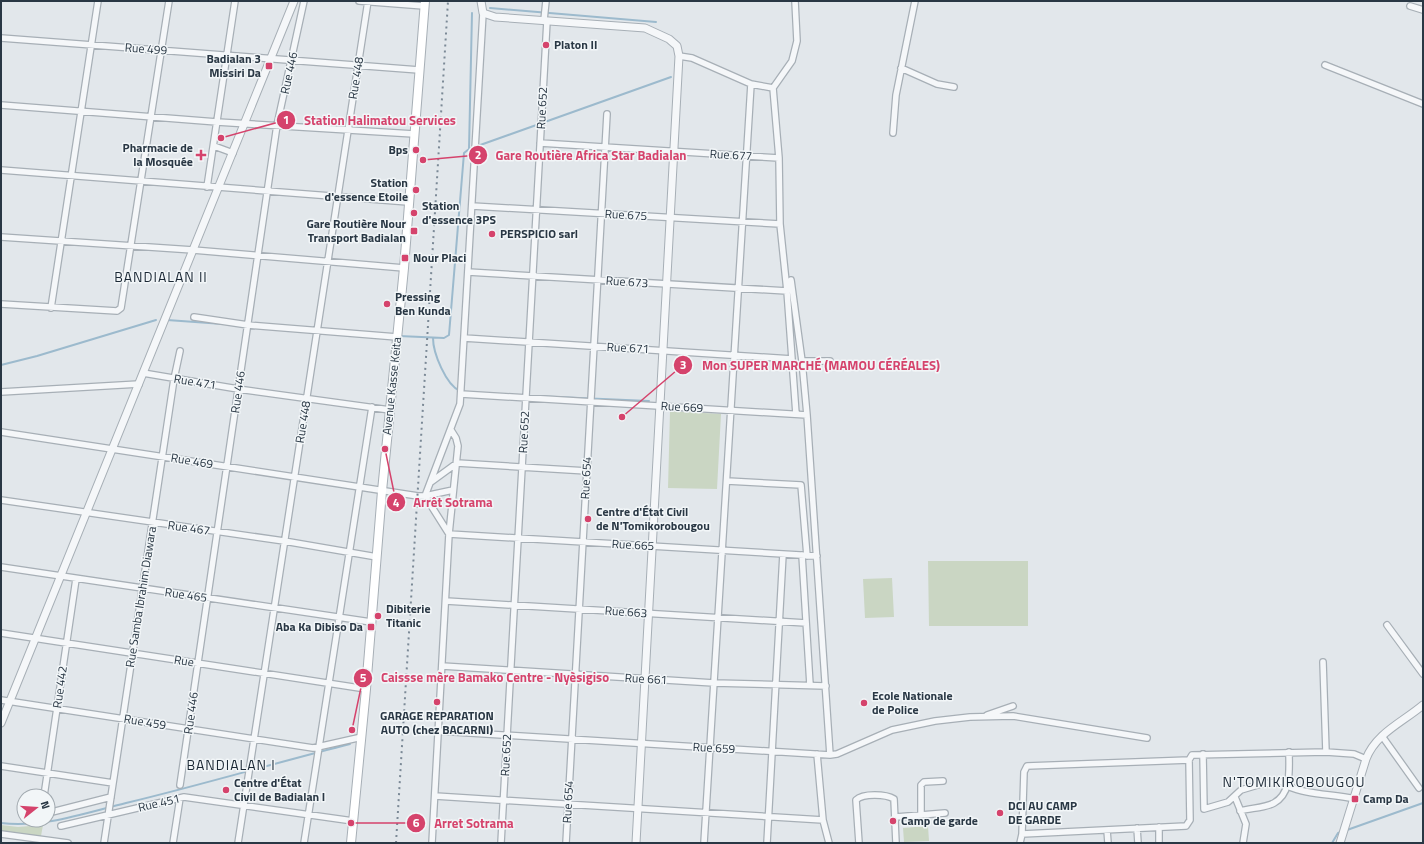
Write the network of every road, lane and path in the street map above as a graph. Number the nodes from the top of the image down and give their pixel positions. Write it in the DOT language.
graph roads {
  1 [pos="98,1"];
  2 [pos="169,1"];
  3 [pos="235,1"];
  4 [pos="294,1"];
  5 [pos="304,1"];
  6 [pos="359,1"];
  7 [pos="368,1"];
  8 [pos="481,1"];
  9 [pos="546,1"];
  10 [pos="795,1"];
  11 [pos="915,1"];
  12 [pos="424,3"];
  13 [pos="1410,6"];
  14 [pos="1423,10"];
  15 [pos="482,13"];
  16 [pos="546,21"];
  17 [pos="1,38"];
  18 [pos="91,45"];
  19 [pos="162,50"];
  20 [pos="227,55"];
  21 [pos="679,56"];
  22 [pos="271,58"];
  23 [pos="292,60"];
  24 [pos="358,65"];
  25 [pos="1325,65"];
  26 [pos="902,68"];
  27 [pos="419,70"];
  28 [pos="751,84"];
  29 [pos="954,87"];
  30 [pos="773,88"];
  31 [pos="1423,104"];
  32 [pos="1,105"];
  33 [pos="81,111"];
  34 [pos="607,114"];
  35 [pos="152,116"];
  36 [pos="217,122"];
  37 [pos="245,123"];
  38 [pos="277,126"];
  39 [pos="348,130"];
  40 [pos="893,133"];
  41 [pos="414,134"];
  42 [pos="540,143"];
  43 [pos="214,146"];
  44 [pos="605,147"];
  45 [pos="674,151"];
  46 [pos="233,153"];
  47 [pos="747,156"];
  48 [pos="779,158"];
  49 [pos="1,170"];
  50 [pos="71,176"];
  51 [pos="142,182"];
  52 [pos="207,187"];
  53 [pos="218,188"];
  54 [pos="268,191"];
  55 [pos="338,196"];
  56 [pos="408,202"];
  57 [pos="472,206"];
  58 [pos="537,210"];
  59 [pos="601,214"];
  60 [pos="670,218"];
  61 [pos="743,222"];
  62 [pos="780,224"];
  63 [pos="1,237"];
  64 [pos="61,241"];
  65 [pos="132,246"];
  66 [pos="193,250"];
  67 [pos="258,256"];
  68 [pos="327,262"];
  69 [pos="404,268"];
  70 [pos="468,272"];
  71 [pos="533,276"];
  72 [pos="597,280"];
  73 [pos="791,280"];
  74 [pos="667,284"];
  75 [pos="738,288"];
  76 [pos="787,291"];
  77 [pos="1,304"];
  78 [pos="51,308"];
  79 [pos="194,318"];
  80 [pos="248,325"];
  81 [pos="317,330"];
  82 [pos="397,336"];
  83 [pos="464,338"];
  84 [pos="529,342"];
  85 [pos="594,346"];
  86 [pos="663,350"];
  87 [pos="180,351"];
  88 [pos="734,355"];
  89 [pos="792,359"];
  90 [pos="802,361"];
  91 [pos="830,361"];
  92 [pos="143,373"];
  93 [pos="174,379"];
  94 [pos="139,384"];
  95 [pos="238,389"];
  96 [pos="1,392"];
  97 [pos="461,394"];
  98 [pos="306,398"];
  99 [pos="526,398"];
  100 [pos="590,402"];
  101 [pos="660,406"];
  102 [pos="372,407"];
  103 [pos="390,410"];
  104 [pos="731,410"];
  105 [pos="796,414"];
  106 [pos="807,415"];
  107 [pos="451,430"];
  108 [pos="1,432"];
  109 [pos="112,449"];
  110 [pos="162,456"];
  111 [pos="457,463"];
  112 [pos="227,467"];
  113 [pos="522,467"];
  114 [pos="586,471"];
  115 [pos="294,476"];
  116 [pos="727,481"];
  117 [pos="431,482"];
  118 [pos="359,488"];
  119 [pos="453,490"];
  120 [pos="382,491"];
  121 [pos="425,496"];
  122 [pos="1,500"];
  123 [pos="87,512"];
  124 [pos="152,522"];
  125 [pos="217,532"];
  126 [pos="450,534"];
  127 [pos="518,538"];
  128 [pos="284,541"];
  129 [pos="583,542"];
  130 [pos="652,546"];
  131 [pos="722,550"];
  132 [pos="349,553"];
  133 [pos="783,554"];
  134 [pos="804,555"];
  135 [pos="817,556"];
  136 [pos="377,557"];
  137 [pos="1,568"];
  138 [pos="60,576"];
  139 [pos="76,579"];
  140 [pos="142,588"];
  141 [pos="207,598"];
  142 [pos="446,601"];
  143 [pos="514,606"];
  144 [pos="274,608"];
  145 [pos="579,609"];
  146 [pos="648,614"];
  147 [pos="339,618"];
  148 [pos="718,618"];
  149 [pos="371,622"];
  150 [pos="779,622"];
  151 [pos="806,623"];
  152 [pos="1387,625"];
  153 [pos="1,633"];
  154 [pos="35,638"];
  155 [pos="67,643"];
  156 [pos="133,653"];
  157 [pos="1323,662"];
  158 [pos="198,663"];
  159 [pos="442,666"];
  160 [pos="510,670"];
  161 [pos="264,673"];
  162 [pos="575,674"];
  163 [pos="1423,674"];
  164 [pos="645,679"];
  165 [pos="329,683"];
  166 [pos="714,683"];
  167 [pos="776,684"];
  168 [pos="810,685"];
  169 [pos="826,686"];
  170 [pos="366,689"];
  171 [pos="1,700"];
  172 [pos="10,701"];
  173 [pos="1423,705"];
  174 [pos="1013,706"];
  175 [pos="57,708"];
  176 [pos="983,717"];
  177 [pos="123,719"];
  178 [pos="1,723"];
  179 [pos="188,729"];
  180 [pos="438,731"];
  181 [pos="507,735"];
  182 [pos="1382,736"];
  183 [pos="362,737"];
  184 [pos="1147,738"];
  185 [pos="254,739"];
  186 [pos="571,739"];
  187 [pos="641,744"];
  188 [pos="317,748"];
  189 [pos="710,748"];
  190 [pos="772,752"];
  191 [pos="1289,752"];
  192 [pos="1326,752"];
  193 [pos="817,754"];
  194 [pos="1203,754"];
  195 [pos="830,755"];
  196 [pos="1366,759"];
  197 [pos="1189,760"];
  198 [pos="1,766"];
  199 [pos="47,773"];
  200 [pos="943,781"];
  201 [pos="113,783"];
  202 [pos="1288,784"];
  203 [pos="180,786"];
  204 [pos="45,788"];
  205 [pos="1419,788"];
  206 [pos="434,796"];
  207 [pos="1235,797"];
  208 [pos="180,798"];
  209 [pos="1354,799"];
  210 [pos="111,800"];
  211 [pos="503,800"];
  212 [pos="568,804"];
  213 [pos="244,805"];
  214 [pos="638,808"];
  215 [pos="56,811"];
  216 [pos="1240,811"];
  217 [pos="706,813"];
  218 [pos="945,813"];
  219 [pos="108,814"];
  220 [pos="308,815"];
  221 [pos="921,815"];
  222 [pos="768,816"];
  223 [pos="896,817"];
  224 [pos="823,820"];
  225 [pos="353,821"];
  226 [pos="60,826"];
  227 [pos="1159,827"];
  228 [pos="1136,828"];
  229 [pos="1107,830"];
  230 [pos="1,834"];
  231 [pos="1022,834"];
  232 [pos="34,841"];
  233 [pos="352,842"];
  234 [pos="68,843"];
  235 [pos="104,843"];
  236 [pos="173,843"];
  237 [pos="238,843"];
  238 [pos="304,843"];
  239 [pos="432,843"];
  240 [pos="501,843"];
  241 [pos="566,843"];
  242 [pos="636,843"];
  243 [pos="704,843"];
  244 [pos="767,843"];
  245 [pos="830,843"];
  246 [pos="859,843"];
  247 [pos="896,843"];
  248 [pos="1020,843"];
  249 [pos="1108,843"];
  250 [pos="1138,843"];
  251 [pos="1159,843"];
  252 [pos="1243,843"];
  253 [pos="1340,843"];
  1 -- 18 [label="street"];
  2 -- 19 [label="street"];
  3 -- 20 [label="street"];
  4 -- 22 [label="street"];
  5 -- 23 [label="street, Rue 446"];
  6 -- 7 [label="street"];
  7 -- 12 [label="street"];
  7 -- 24 [label="street, Rue 448"];
  8 -- 15 [label="street"];
  9 -- 16 [label="street, Rue 652"];
  10 -- 30 [label="street"];
  11 -- 26 [label="street"];
  12 -- 27 [label="main road, Avenue Kasse Keita"];
  13 -- 14 [label="street"];
  15 -- 16 [label="street"];
  15 -- 57 [label="street"];
  16 -- 21 [label="street"];
  16 -- 42 [label="street, Rue 652"];
  17 -- 18 [label="street, Rue 499"];
  18 -- 19 [label="street, Rue 499"];
  18 -- 33 [label="street"];
  19 -- 20 [label="street, Rue 499"];
  19 -- 35 [label="street"];
  20 -- 22 [label="street, Rue 499"];
  20 -- 36 [label="street"];
  21 -- 28 [label="street"];
  21 -- 45 [label="street"];
  22 -- 23 [label="street, Rue 499"];
  22 -- 37 [label="street"];
  23 -- 24 [label="street, Rue 499"];
  23 -- 38 [label="street, Rue 446"];
  24 -- 27 [label="street, Rue 499"];
  24 -- 39 [label="street, Rue 448"];
  25 -- 31 [label="street"];
  26 -- 29 [label="street"];
  26 -- 40 [label="street"];
  27 -- 41 [label="main road, Avenue Kasse Keita"];
  28 -- 30 [label="street"];
  28 -- 47 [label="street"];
  30 -- 48 [label="street"];
  32 -- 33 [label="street"];
  33 -- 35 [label="street"];
  33 -- 50 [label="street"];
  34 -- 44 [label="street, Rue 654"];
  35 -- 36 [label="street"];
  35 -- 51 [label="street"];
  36 -- 37 [label="street"];
  36 -- 43 [label="street"];
  37 -- 38 [label="street"];
  37 -- 46 [label="street"];
  38 -- 39 [label="street"];
  38 -- 54 [label="street, Rue 446"];
  39 -- 41 [label="street"];
  39 -- 55 [label="street, Rue 448"];
  41 -- 56 [label="main road, Avenue Kasse Keita"];
  42 -- 44 [label="street, Rue 677"];
  42 -- 58 [label="street, Rue 652"];
  43 -- 46 [label="street"];
  43 -- 52 [label="street"];
  44 -- 45 [label="street, Rue 677"];
  44 -- 59 [label="street, Rue 654"];
  45 -- 47 [label="street, Rue 677"];
  45 -- 60 [label="street"];
  46 -- 53 [label="street"];
  47 -- 48 [label="street, Rue 677"];
  47 -- 61 [label="street"];
  48 -- 62 [label="street"];
  49 -- 50 [label="street"];
  50 -- 51 [label="street"];
  50 -- 64 [label="street"];
  51 -- 52 [label="street"];
  51 -- 65 [label="street"];
  52 -- 53 [label="street"];
  53 -- 54 [label="street"];
  53 -- 66 [label="street"];
  54 -- 55 [label="street"];
  54 -- 67 [label="street, Rue 446"];
  55 -- 56 [label="street"];
  55 -- 68 [label="street, Rue 448"];
  56 -- 69 [label="main road, Avenue Kasse Keita"];
  57 -- 58 [label="street, Rue 675"];
  57 -- 70 [label="street"];
  58 -- 59 [label="street, Rue 675"];
  58 -- 71 [label="street, Rue 652"];
  59 -- 60 [label="street, Rue 675"];
  59 -- 72 [label="street, Rue 654"];
  60 -- 61 [label="street, Rue 675"];
  60 -- 74 [label="street"];
  61 -- 62 [label="street, Rue 675"];
  61 -- 75 [label="street"];
  62 -- 76 [label="street"];
  63 -- 64 [label="street"];
  64 -- 65 [label="street"];
  64 -- 78 [label="street"];
  65 -- 66 [label="street"];
  65 -- 78 [label="street"];
  66 -- 67 [label="street"];
  66 -- 92 [label="street"];
  67 -- 68 [label="street"];
  67 -- 80 [label="street, Rue 446"];
  68 -- 69 [label="street"];
  68 -- 81 [label="street, Rue 448"];
  69 -- 82 [label="main road, Avenue Kasse Keita"];
  70 -- 71 [label="street, Rue 673"];
  70 -- 83 [label="street"];
  71 -- 72 [label="street, Rue 673"];
  71 -- 84 [label="street, Rue 652"];
  72 -- 74 [label="street, Rue 673"];
  72 -- 85 [label="street, Rue 654"];
  73 -- 90 [label="street"];
  74 -- 75 [label="street, Rue 673"];
  74 -- 86 [label="street"];
  75 -- 76 [label="street, Rue 673"];
  75 -- 88 [label="street"];
  76 -- 89 [label="street"];
  77 -- 78 [label="street"];
  79 -- 80 [label="street"];
  80 -- 81 [label="street"];
  80 -- 95 [label="street, Rue 446"];
  81 -- 82 [label="street"];
  81 -- 98 [label="street, Rue 448"];
  82 -- 103 [label="main road, Avenue Kasse Keita"];
  83 -- 84 [label="street, Rue 671"];
  83 -- 97 [label="street"];
  84 -- 85 [label="street, Rue 671"];
  84 -- 99 [label="street, Rue 652"];
  85 -- 86 [label="street, Rue 671"];
  85 -- 100 [label="street, Rue 654"];
  86 -- 88 [label="street, Rue 671"];
  86 -- 101 [label="street"];
  87 -- 93 [label="street, Rue Samba Ibrahim Diawara"];
  88 -- 89 [label="street, Rue 671"];
  88 -- 104 [label="street"];
  89 -- 105 [label="street"];
  90 -- 91 [label="street"];
  90 -- 106 [label="street"];
  92 -- 93 [label="street, Rue 471"];
  92 -- 94 [label="street"];
  93 -- 95 [label="street, Rue 471"];
  93 -- 110 [label="street, Rue Samba Ibrahim Diawara"];
  94 -- 96 [label="street"];
  94 -- 109 [label="street"];
  95 -- 98 [label="street, Rue 471"];
  95 -- 112 [label="street, Rue 446"];
  97 -- 99 [label="street, Rue 669"];
  97 -- 107 [label="street"];
  98 -- 102 [label="street, Rue 471"];
  98 -- 115 [label="street, Rue 448"];
  99 -- 100 [label="street, Rue 669"];
  99 -- 113 [label="street, Rue 652"];
  100 -- 101 [label="street, Rue 669"];
  100 -- 114 [label="street, Rue 654"];
  101 -- 104 [label="street, Rue 669"];
  101 -- 130 [label="street"];
  102 -- 103 [label="street, Rue 471"];
  102 -- 118 [label="street"];
  103 -- 120 [label="main road, Avenue Kasse Keita"];
  104 -- 105 [label="street, Rue 669"];
  104 -- 116 [label="street"];
  105 -- 106 [label="street, Rue 669"];
  106 -- 135 [label="street"];
  107 -- 111 [label="street"];
  107 -- 117 [label="street"];
  108 -- 109 [label="street, Rue 469"];
  109 -- 110 [label="street, Rue 469"];
  109 -- 123 [label="street"];
  110 -- 112 [label="street, Rue 469"];
  110 -- 124 [label="street, Rue Samba Ibrahim Diawara"];
  111 -- 113 [label="street"];
  111 -- 117 [label="street"];
  111 -- 119 [label="street"];
  112 -- 115 [label="street, Rue 469"];
  112 -- 125 [label="street, Rue 446"];
  113 -- 114 [label="street"];
  113 -- 127 [label="street, Rue 652"];
  114 -- 129 [label="street, Rue 654"];
  115 -- 118 [label="street, Rue 469"];
  115 -- 128 [label="street, Rue 448"];
  116 -- 131 [label="street"];
  116 -- 134 [label="street"];
  117 -- 121 [label="street"];
  118 -- 120 [label="street, Rue 469"];
  118 -- 132 [label="street"];
  119 -- 121 [label="street, Rue 469"];
  119 -- 126 [label="street"];
  120 -- 121 [label="street, Rue 469"];
  120 -- 136 [label="main road, Avenue Kasse Keita"];
  121 -- 126 [label="street"];
  122 -- 123 [label="street, Rue 467"];
  123 -- 124 [label="street, Rue 467"];
  123 -- 138 [label="street"];
  124 -- 125 [label="street, Rue 467"];
  124 -- 140 [label="street, Rue Samba Ibrahim Diawara"];
  125 -- 128 [label="street, Rue 467"];
  125 -- 141 [label="street, Rue 446"];
  126 -- 127 [label="street, Rue 665"];
  126 -- 142 [label="street"];
  127 -- 129 [label="street, Rue 665"];
  127 -- 143 [label="street, Rue 652"];
  128 -- 132 [label="street, Rue 467"];
  128 -- 144 [label="street, Rue 448"];
  129 -- 130 [label="street, Rue 665"];
  129 -- 145 [label="street, Rue 654"];
  130 -- 131 [label="street, Rue 665"];
  130 -- 146 [label="street"];
  131 -- 133 [label="street, Rue 665"];
  131 -- 148 [label="street"];
  132 -- 136 [label="street, Rue 467"];
  132 -- 147 [label="street"];
  133 -- 134 [label="street, Rue 665"];
  133 -- 150 [label="street"];
  134 -- 135 [label="street, Rue 665"];
  134 -- 151 [label="street"];
  135 -- 169 [label="street"];
  136 -- 149 [label="main road, Avenue Kasse Keita"];
  137 -- 138 [label="street, Rue 465"];
  138 -- 139 [label="street, Rue 465"];
  138 -- 154 [label="street"];
  139 -- 140 [label="street, Rue 465"];
  139 -- 155 [label="street, Rue 442"];
  140 -- 141 [label="street, Rue 465"];
  140 -- 156 [label="street, Rue Samba Ibrahim Diawara"];
  141 -- 144 [label="street, Rue 465"];
  141 -- 158 [label="street, Rue 446"];
  142 -- 143 [label="street, Rue 663"];
  142 -- 159 [label="street"];
  143 -- 145 [label="street, Rue 663"];
  143 -- 160 [label="street, Rue 652"];
  144 -- 147 [label="street, Rue 465"];
  144 -- 161 [label="street, Rue 448"];
  145 -- 146 [label="street, Rue 663"];
  145 -- 162 [label="street, Rue 654"];
  146 -- 148 [label="street, Rue 663"];
  146 -- 164 [label="street"];
  147 -- 149 [label="street, Rue 465"];
  147 -- 165 [label="street"];
  148 -- 150 [label="street, Rue 663"];
  148 -- 166 [label="street"];
  149 -- 170 [label="main road, Avenue Kasse Keita"];
  150 -- 151 [label="street, Rue 663"];
  150 -- 167 [label="street"];
  151 -- 168 [label="street"];
  152 -- 163 [label="street"];
  153 -- 154 [label="street, Rue"];
  154 -- 155 [label="street, Rue"];
  154 -- 172 [label="street"];
  155 -- 156 [label="street, Rue"];
  155 -- 175 [label="street, Rue 442"];
  156 -- 158 [label="street, Rue"];
  156 -- 177 [label="street, Rue Samba Ibrahim Diawara"];
  157 -- 192 [label="street"];
  158 -- 161 [label="street, Rue"];
  158 -- 179 [label="street, Rue 446"];
  159 -- 160 [label="street, Rue 661"];
  159 -- 180 [label="street"];
  160 -- 162 [label="street, Rue 661"];
  160 -- 181 [label="street, Rue 652"];
  161 -- 165 [label="street, Rue"];
  161 -- 185 [label="street, Rue 448"];
  162 -- 164 [label="street, Rue 661"];
  162 -- 186 [label="street, Rue 654"];
  164 -- 166 [label="street, Rue 661"];
  164 -- 187 [label="street"];
  165 -- 170 [label="street, Rue"];
  165 -- 188 [label="street"];
  166 -- 167 [label="street, Rue 661"];
  166 -- 189 [label="street"];
  167 -- 168 [label="street, Rue 661"];
  167 -- 190 [label="street"];
  168 -- 169 [label="street, Rue 661"];
  169 -- 195 [label="street"];
  170 -- 183 [label="main road, Avenue Kasse Keita"];
  171 -- 172 [label="street, Rue 459"];
  172 -- 175 [label="street, Rue 459"];
  172 -- 178 [label="street"];
  173 -- 182 [label="street"];
  174 -- 176 [label="street, Rue 659"];
  175 -- 177 [label="street, Rue 459"];
  175 -- 199 [label="street, Rue 442"];
  176 -- 184 [label="street, Rue 659"];
  176 -- 195 [label="street, Rue 659"];
  177 -- 179 [label="street, Rue 459"];
  177 -- 201 [label="street, Rue Samba Ibrahim Diawara"];
  179 -- 185 [label="street, Rue 459"];
  179 -- 203 [label="street, Rue 446"];
  180 -- 181 [label="street, Rue 659"];
  180 -- 206 [label="street"];
  181 -- 186 [label="street, Rue 659"];
  181 -- 211 [label="street, Rue 652"];
  182 -- 196 [label="street"];
  182 -- 205 [label="street"];
  183 -- 188 [label="street"];
  183 -- 225 [label="main road, Avenue Kasse Keita"];
  185 -- 188 [label="street, Rue 459"];
  185 -- 213 [label="street, Rue 448"];
  186 -- 187 [label="street, Rue 659"];
  186 -- 212 [label="street, Rue 654"];
  187 -- 189 [label="street, Rue 659"];
  187 -- 214 [label="street"];
  188 -- 220 [label="street"];
  189 -- 190 [label="street, Rue 659"];
  189 -- 217 [label="street"];
  190 -- 193 [label="street, Rue 659"];
  190 -- 222 [label="street"];
  191 -- 192 [label="street"];
  191 -- 194 [label="street"];
  191 -- 202 [label="street"];
  192 -- 196 [label="street"];
  193 -- 195 [label="street, Rue 659"];
  193 -- 224 [label="street"];
  194 -- 197 [label="street"];
  194 -- 207 [label="street"];
  196 -- 209 [label="street"];
  197 -- 227 [label="street"];
  197 -- 231 [label="street"];
  198 -- 199 [label="street"];
  199 -- 201 [label="street"];
  199 -- 204 [label="street, Rue 442"];
  200 -- 221 [label="street"];
  201 -- 210 [label="street, Rue Samba Ibrahim Diawara"];
  202 -- 207 [label="street"];
  202 -- 209 [label="street"];
  202 -- 216 [label="street"];
  206 -- 211 [label="street"];
  206 -- 239 [label="street"];
  207 -- 216 [label="street"];
  208 -- 213 [label="street, Rue 451"];
  208 -- 219 [label="street, Rue 451"];
  208 -- 236 [label="street"];
  209 -- 253 [label="street"];
  210 -- 215 [label="street"];
  210 -- 219 [label="street, Rue Samba Ibrahim Diawara"];
  211 -- 212 [label="street"];
  211 -- 240 [label="street, Rue 652"];
  212 -- 214 [label="street"];
  212 -- 241 [label="street, Rue 654"];
  213 -- 220 [label="street, Rue 451"];
  213 -- 237 [label="street, Rue 448"];
  214 -- 217 [label="street"];
  214 -- 242 [label="street"];
  216 -- 252 [label="street"];
  217 -- 222 [label="street"];
  217 -- 243 [label="street"];
  218 -- 221 [label="street"];
  219 -- 226 [label="street, Rue 451"];
  219 -- 235 [label="street, Rue Samba Ibrahim Diawara"];
  220 -- 225 [label="street, Rue 451"];
  220 -- 238 [label="street"];
  221 -- 223 [label="street"];
  222 -- 224 [label="street"];
  222 -- 244 [label="street"];
  223 -- 246 [label="street"];
  223 -- 247 [label="street"];
  224 -- 245 [label="street"];
  225 -- 233 [label="main road, Avenue Kasse Keita"];
  227 -- 228 [label="street"];
  227 -- 251 [label="street"];
  228 -- 229 [label="street"];
  228 -- 250 [label="street"];
  229 -- 231 [label="street"];
  229 -- 249 [label="street"];
  230 -- 232 [label="street"];
  231 -- 248 [label="street"];
  232 -- 234 [label="street"];
}
